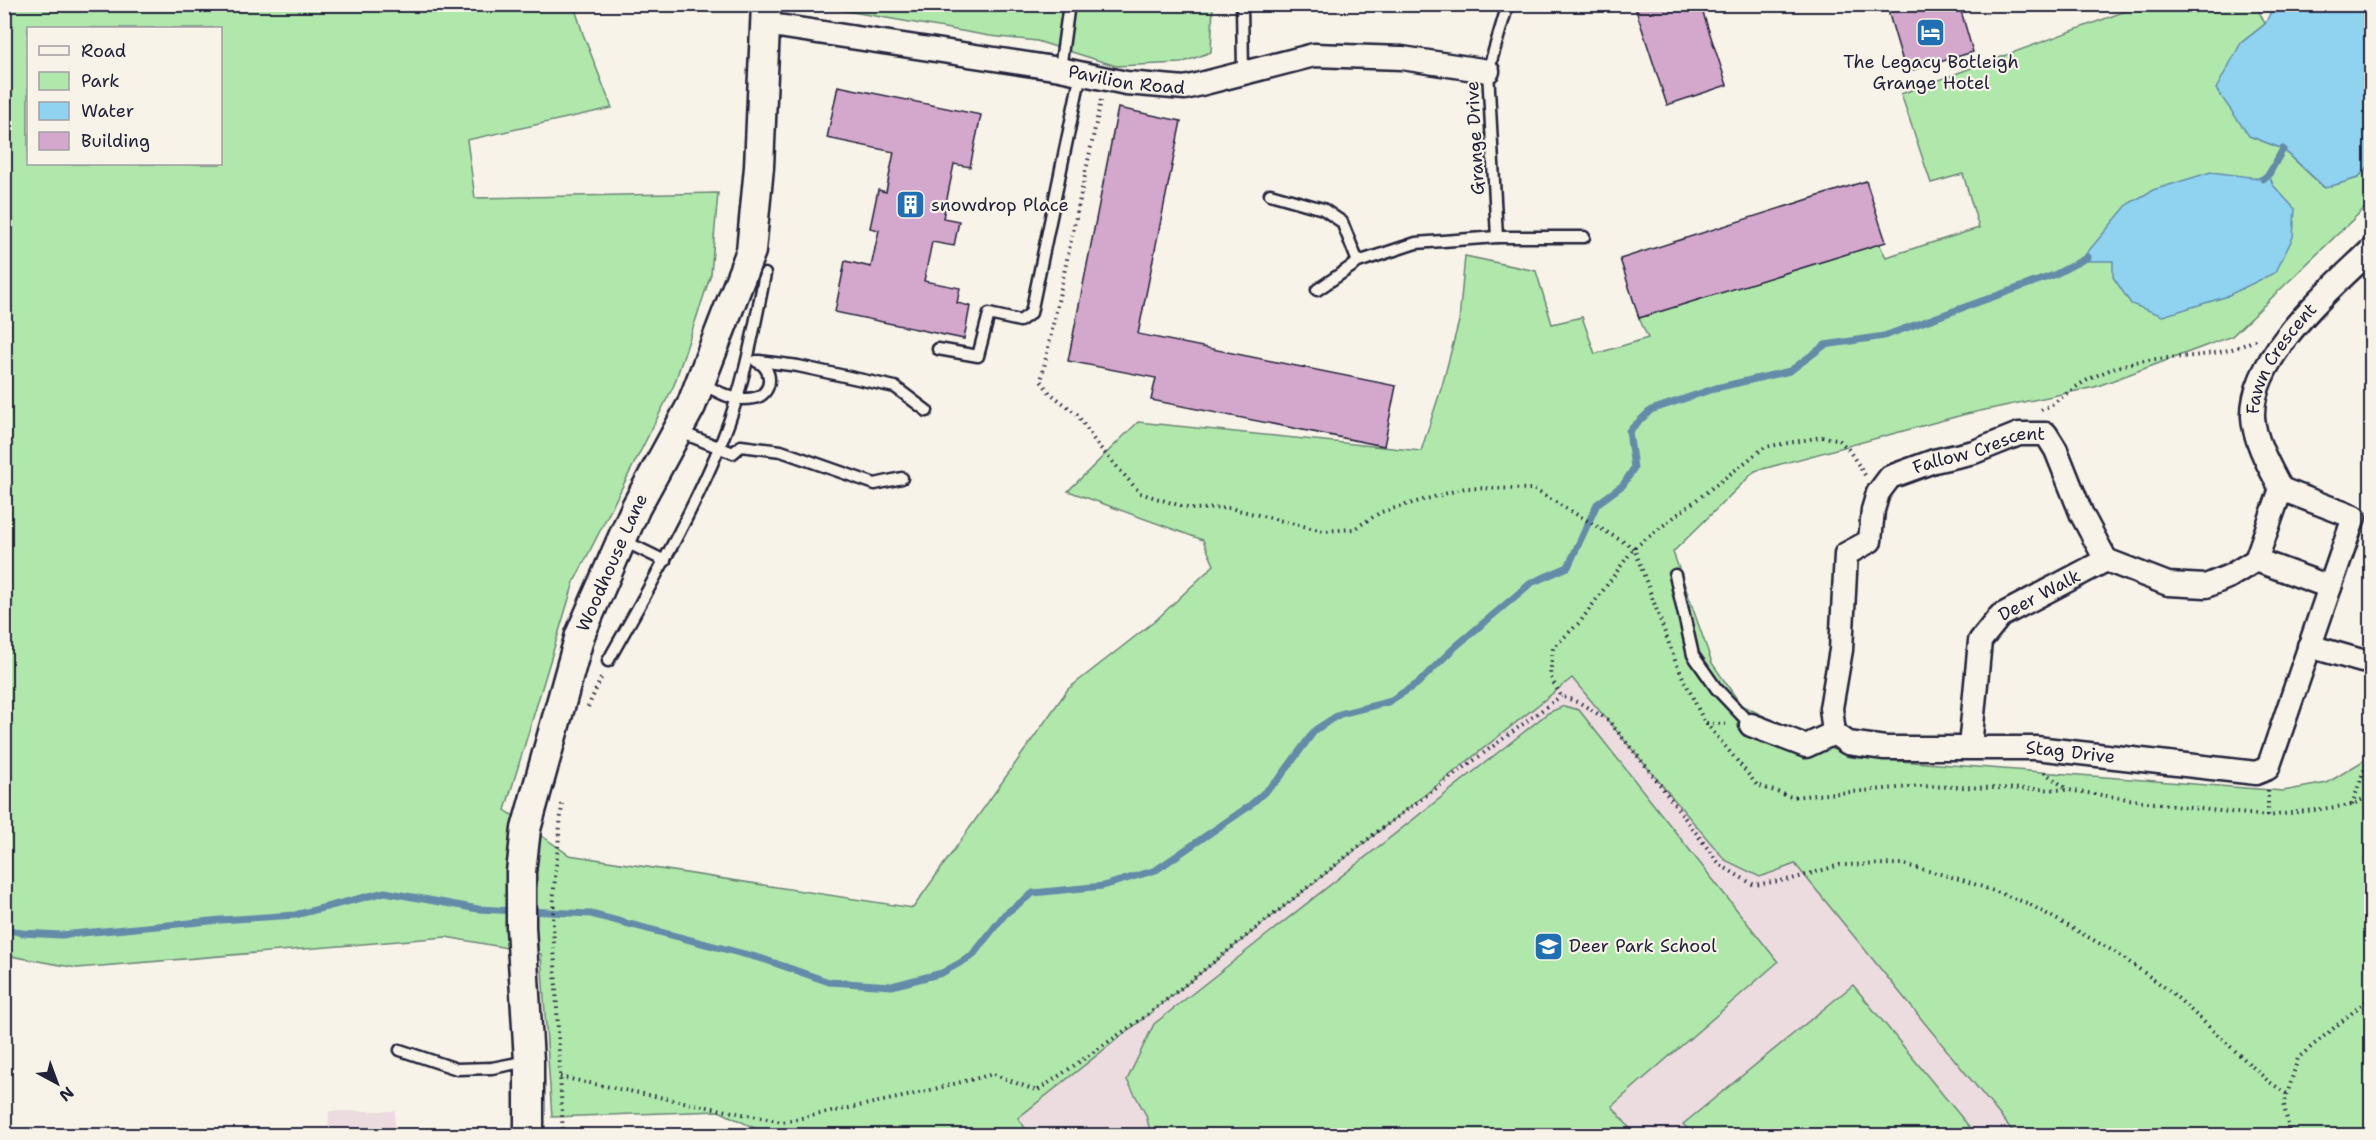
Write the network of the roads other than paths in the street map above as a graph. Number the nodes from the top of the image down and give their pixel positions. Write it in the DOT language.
graph roads {
  1 [pos="1069,4"];
  2 [pos="1242,4"];
  3 [pos="1508,4"];
  4 [pos="765,14"];
  5 [pos="1071,71"];
  6 [pos="1488,71"];
  7 [pos="1243,72"];
  8 [pos="1270,194"];
  9 [pos="1497,237"];
  10 [pos="1584,237"];
  11 [pos="2372,249"];
  12 [pos="1358,261"];
  13 [pos="765,274"];
  14 [pos="1317,290"];
  15 [pos="938,349"];
  16 [pos="747,360"];
  17 [pos="759,362"];
  18 [pos="700,383"];
  19 [pos="735,398"];
  20 [pos="927,411"];
  21 [pos="677,431"];
  22 [pos="718,448"];
  23 [pos="902,478"];
  24 [pos="2281,489"];
  25 [pos="2363,519"];
  26 [pos="621,540"];
  27 [pos="2106,560"];
  28 [pos="2256,560"];
  29 [pos="665,561"];
  30 [pos="1675,575"];
  31 [pos="2330,587"];
  32 [pos="2309,646"];
  33 [pos="608,661"];
  34 [pos="2362,661"];
  35 [pos="1751,725"];
  36 [pos="1834,733"];
  37 [pos="1970,747"];
  38 [pos="400,1050"];
  39 [pos="529,1061"];
  40 [pos="529,1136"];
  1 -- 5 [label="lane"];
  2 -- 7 [label="lane"];
  3 -- 6 [label="lane, Grange Drive"];
  4 -- 5 [label="street, Pavilion Road"];
  4 -- 18 [label="street, Woodhouse Lane"];
  5 -- 7 [label="street, Pavilion Road"];
  5 -- 15 [label="lane"];
  6 -- 7 [label="street, Pavilion Road"];
  6 -- 9 [label="lane, Grange Drive"];
  8 -- 12 [label="lane"];
  9 -- 10 [label="lane"];
  9 -- 12 [label="lane"];
  11 -- 24 [label="street, Fawn Crescent"];
  12 -- 14 [label="lane"];
  13 -- 16 [label="lane"];
  16 -- 17 [label="lane"];
  16 -- 19 [label="lane"];
  17 -- 19 [label="lane"];
  17 -- 20 [label="lane"];
  18 -- 19 [label="lane"];
  18 -- 21 [label="street, Woodhouse Lane"];
  19 -- 22 [label="lane"];
  21 -- 22 [label="lane"];
  21 -- 26 [label="street, Woodhouse Lane"];
  22 -- 23 [label="lane"];
  22 -- 29 [label="lane"];
  24 -- 25 [label="street"];
  24 -- 28 [label="street"];
  25 -- 31 [label="street"];
  26 -- 29 [label="lane"];
  26 -- 39 [label="street, Woodhouse Lane"];
  27 -- 28 [label="street"];
  27 -- 36 [label="street, Fallow Crescent"];
  27 -- 37 [label="street, Deer Walk"];
  28 -- 31 [label="street"];
  29 -- 33 [label="lane"];
  30 -- 35 [label="lane"];
  31 -- 32 [label="street, Stag Drive"];
  32 -- 34 [label="street"];
  32 -- 37 [label="street, Stag Drive"];
  35 -- 36 [label="street"];
  36 -- 37 [label="street, Stag Drive"];
  38 -- 39 [label="lane"];
  39 -- 40 [label="street, Woodhouse Lane"];
}
